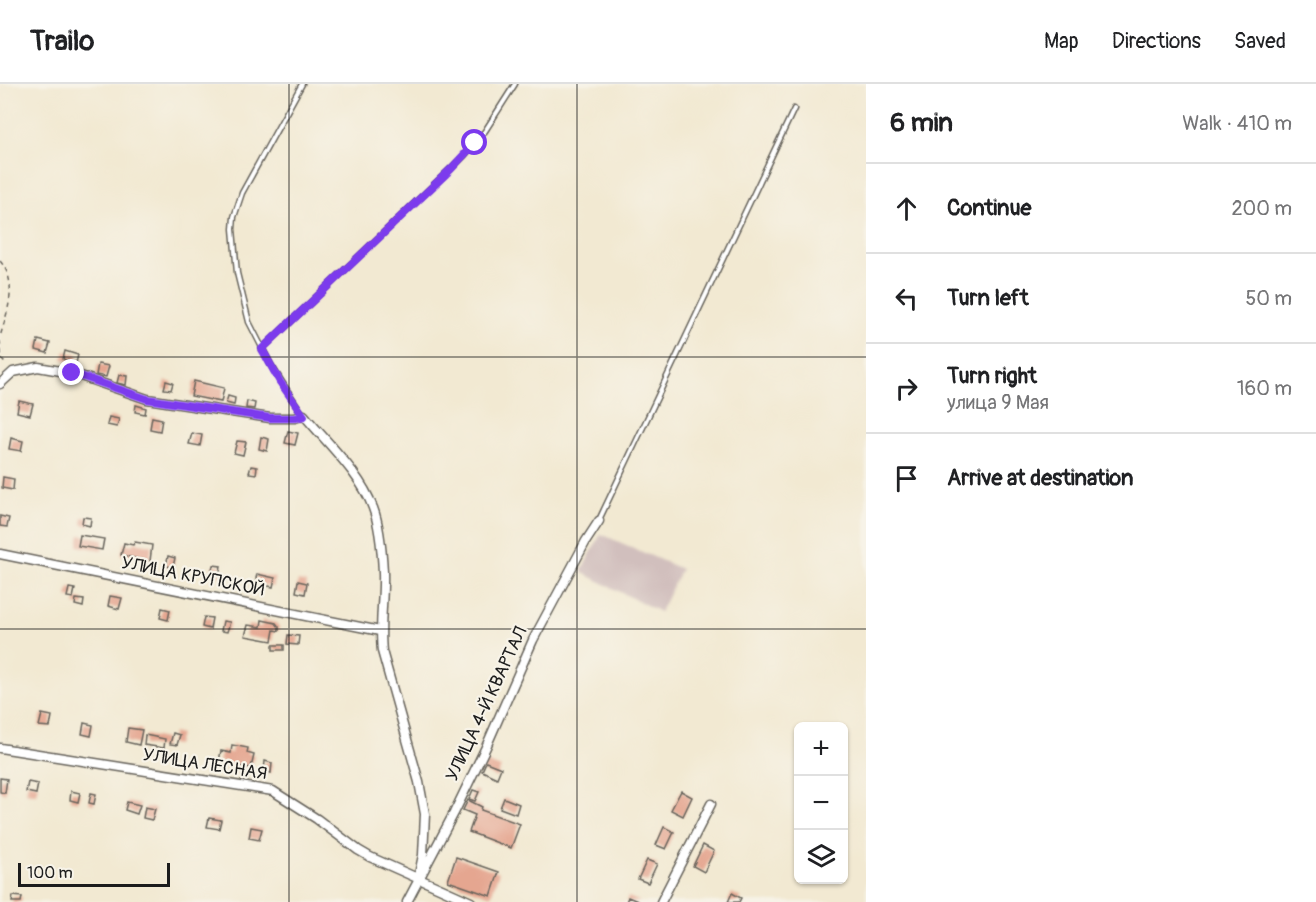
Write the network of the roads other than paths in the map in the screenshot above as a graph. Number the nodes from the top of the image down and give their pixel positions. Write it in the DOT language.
graph roads {
  1 [pos="302,84"];
  2 [pos="515,84"];
  3 [pos="794,109"];
  4 [pos="262,349"];
  5 [pos="0,384"];
  6 [pos="304,416"];
  7 [pos="599,521"];
  8 [pos="0,554"];
  9 [pos="380,631"];
  10 [pos="0,748"];
  11 [pos="711,804"];
  12 [pos="418,879"];
  13 [pos="407,902"];
  14 [pos="471,902"];
  15 [pos="661,902"];
  1 -- 4 [label="lane"];
  2 -- 4 [label="lane"];
  3 -- 7 [label="lane"];
  4 -- 6 [label="lane"];
  5 -- 6 [label="street"];
  6 -- 9 [label="street"];
  7 -- 12 [label="street, УЛИЦА 4-Й КВАРТАЛ"];
  8 -- 9 [label="street, УЛИЦА КРУПСКОЙ"];
  9 -- 12 [label="street"];
  10 -- 12 [label="street, УЛИЦА ЛЕСНАЯ"];
  11 -- 15 [label="street"];
  12 -- 13 [label="street, УЛИЦА 4-Й КВАРТАЛ"];
  12 -- 14 [label="street, УЛИЦА ЛЕСНАЯ"];
}
